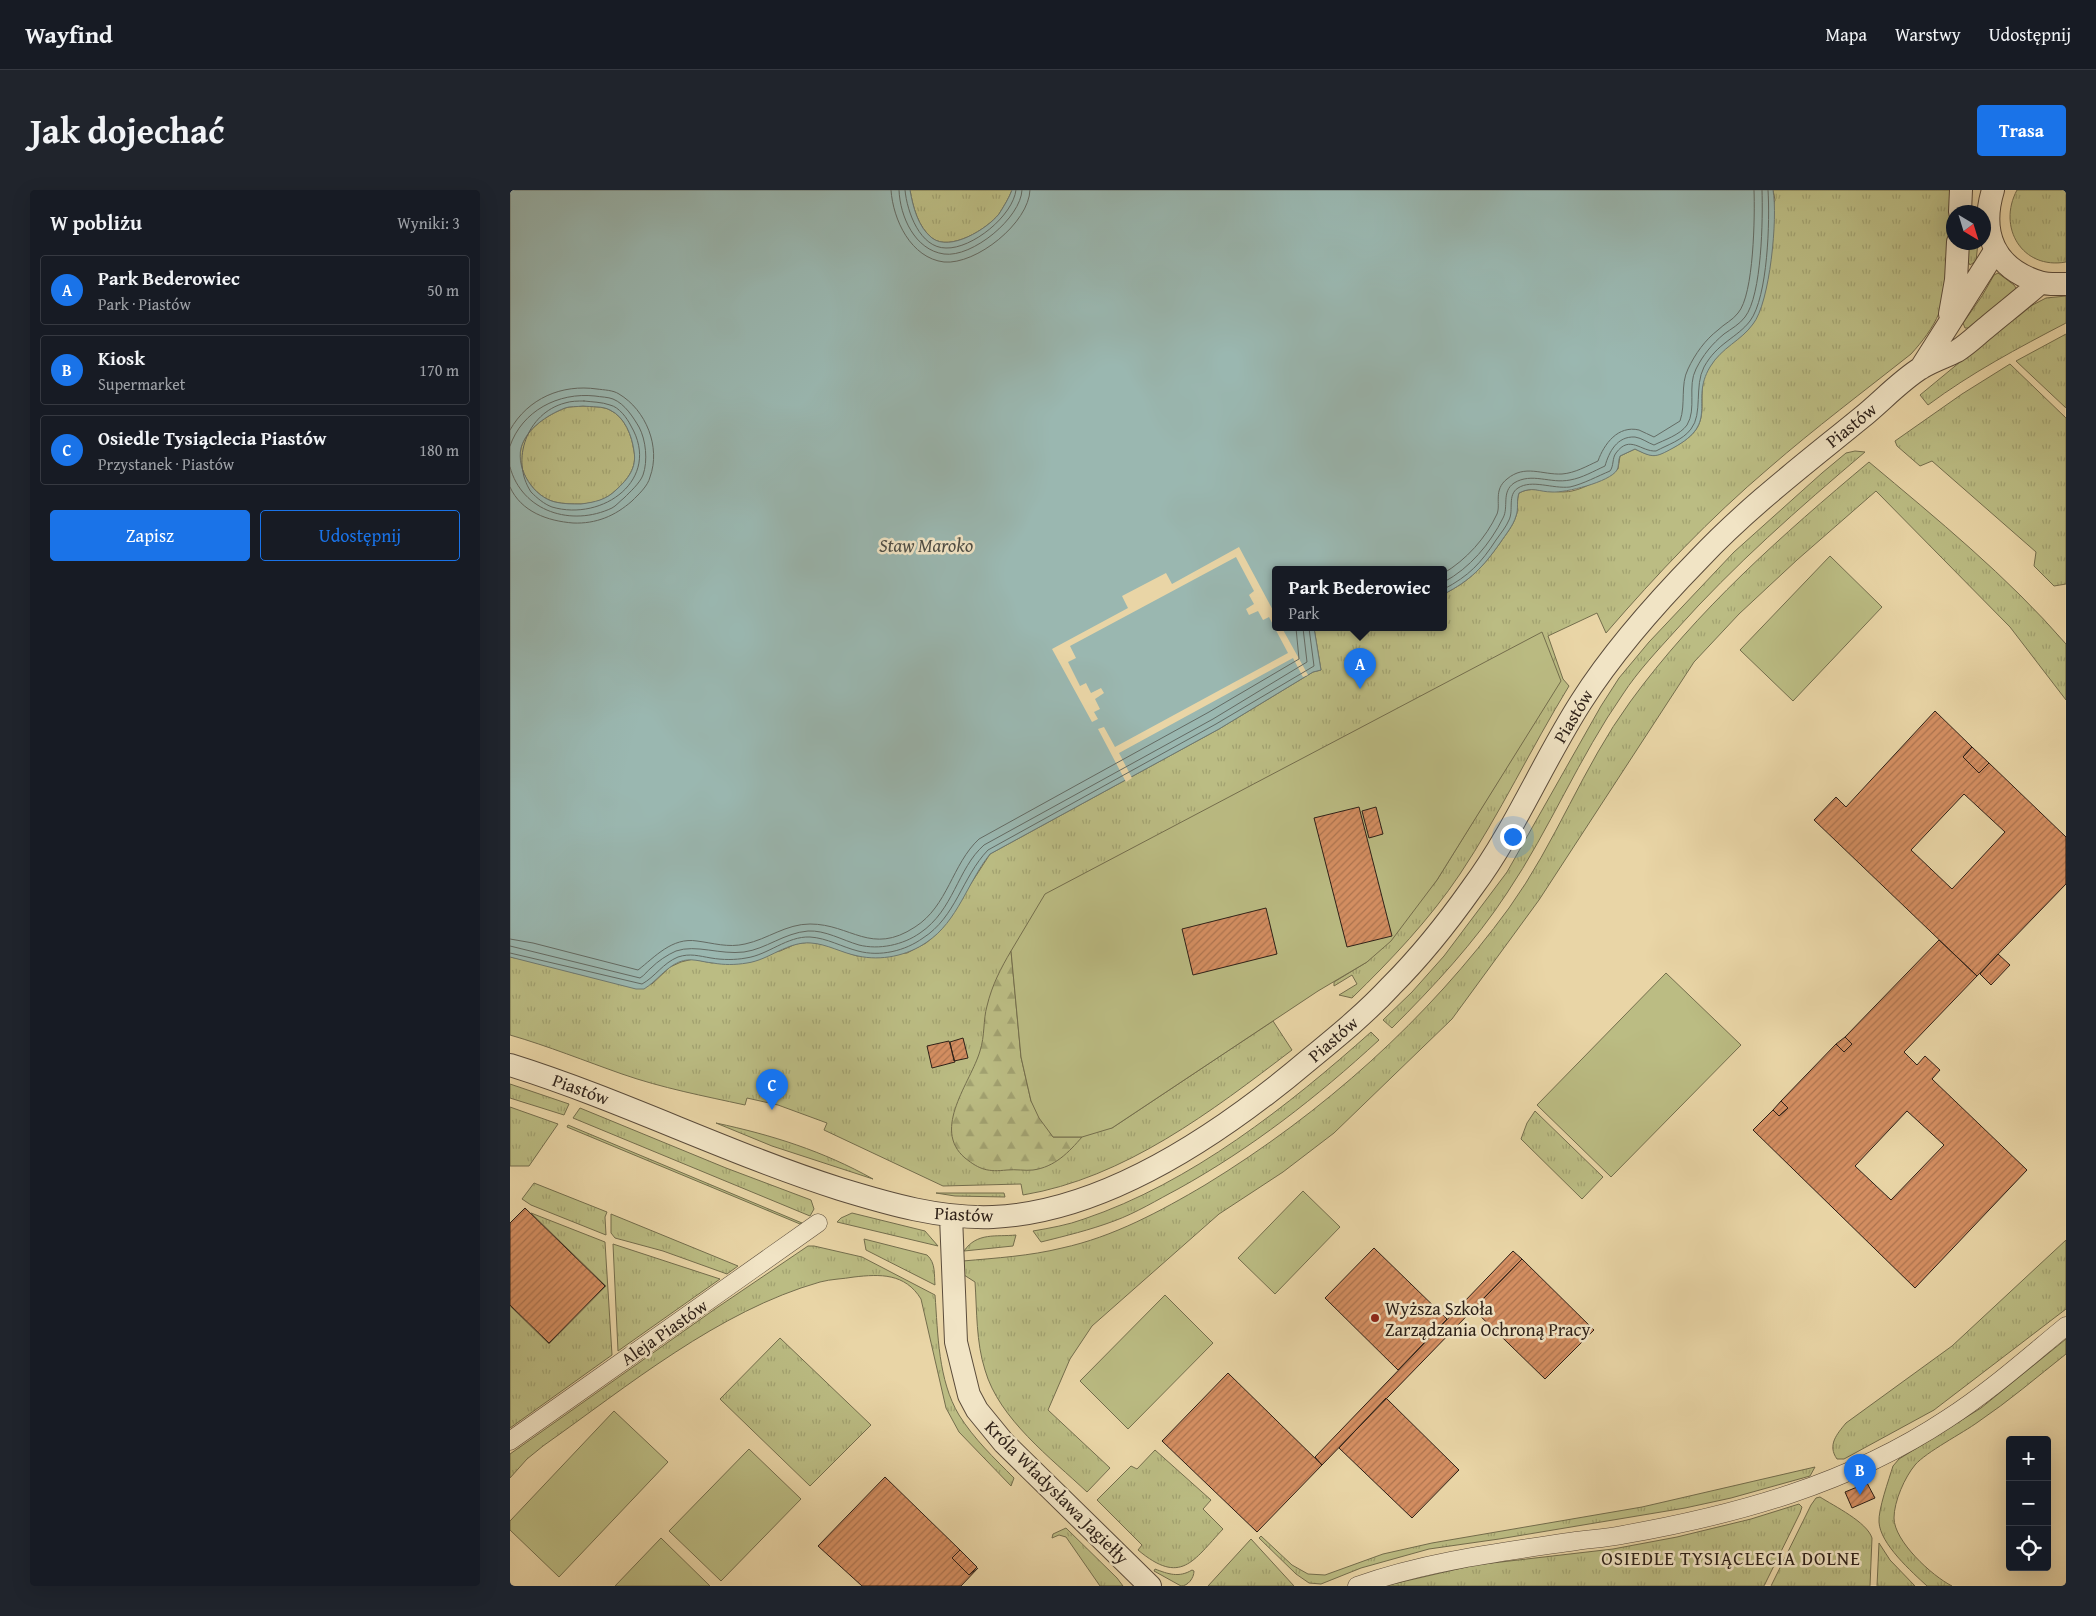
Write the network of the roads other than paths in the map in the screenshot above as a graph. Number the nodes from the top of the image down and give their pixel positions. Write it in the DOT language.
graph roads {
  1 [pos="1961,190"];
  2 [pos="1993,190"];
  3 [pos="1960,205"];
  4 [pos="1958,250"];
  5 [pos="1995,251"];
  6 [pos="2040,283"];
  7 [pos="2066,284"];
  8 [pos="1948,325"];
  9 [pos="1921,368"];
  10 [pos="510,1065"];
  11 [pos="951,1216"];
  12 [pos="818,1223"];
  13 [pos="2066,1326"];
  14 [pos="510,1441"];
  15 [pos="1150,1586"];
  16 [pos="1356,1586"];
  1 -- 3 [label="street"];
  2 -- 5 [label="street"];
  4 -- 8 [label="street"];
  5 -- 6 [label="street"];
  5 -- 8 [label="street, Piastów"];
  6 -- 7 [label="street"];
  6 -- 9 [label="street, Piastów"];
  8 -- 9 [label="street, Piastów"];
  9 -- 11 [label="street, Piastów"];
  10 -- 11 [label="street, Piastów"];
  11 -- 15 [label="street, Króla Władysława Jagiełły"];
  12 -- 14 [label="street, Aleja Piastów"];
  13 -- 16 [label="street"];
}
